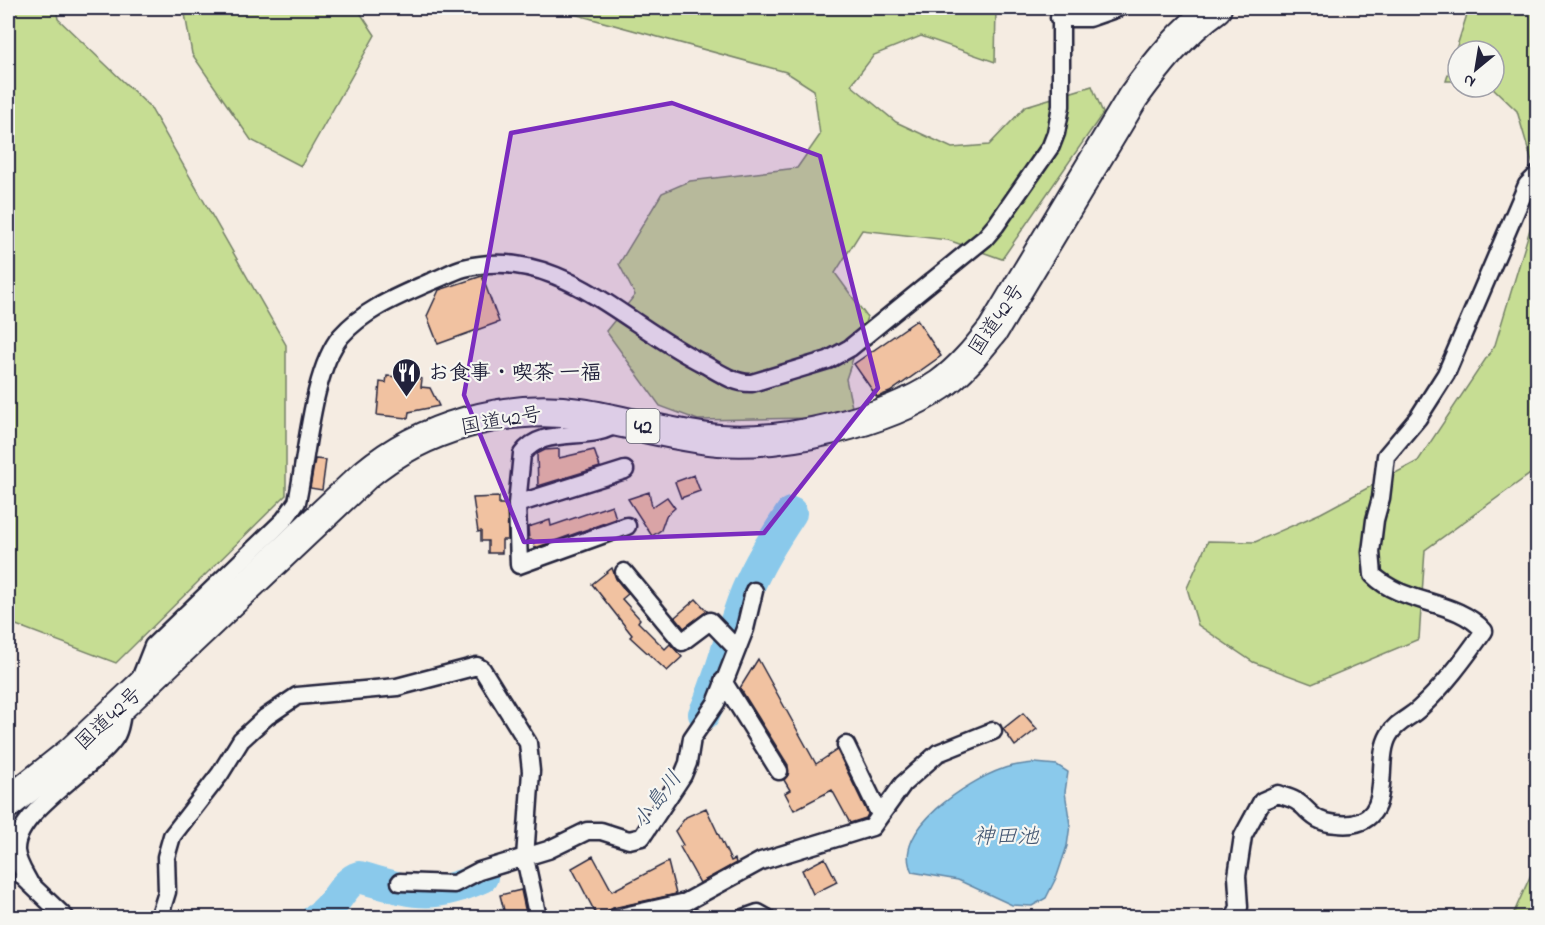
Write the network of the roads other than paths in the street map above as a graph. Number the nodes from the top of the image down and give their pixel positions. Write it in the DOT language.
graph roads {
  1 [pos="1118,8"];
  2 [pos="1216,8"];
  3 [pos="1060,13"];
  4 [pos="1538,174"];
  5 [pos="620,421"];
  6 [pos="625,470"];
  7 [pos="516,504"];
  8 [pos="627,526"];
  9 [pos="624,572"];
  10 [pos="754,591"];
  11 [pos="736,648"];
  12 [pos="723,681"];
  13 [pos="125,703"];
  14 [pos="993,731"];
  15 [pos="846,745"];
  16 [pos="779,771"];
  17 [pos="8,803"];
  18 [pos="880,815"];
  19 [pos="525,858"];
  20 [pos="8,862"];
  21 [pos="400,882"];
  22 [pos="30,884"];
  23 [pos="66,918"];
  24 [pos="159,918"];
  25 [pos="538,918"];
  26 [pos="615,918"];
  27 [pos="744,918"];
  28 [pos="768,918"];
  29 [pos="1234,918"];
  1 -- 3 [label="street"];
  2 -- 5 [label="highway, 国道42号 / 42"];
  3 -- 13 [label="street"];
  4 -- 29 [label="street"];
  5 -- 7 [label="street"];
  5 -- 13 [label="highway, 国道42号 / 42"];
  6 -- 7 [label="street"];
  7 -- 8 [label="street"];
  9 -- 11 [label="street"];
  10 -- 11 [label="street"];
  11 -- 12 [label="street"];
  12 -- 16 [label="street"];
  12 -- 19 [label="street"];
  13 -- 17 [label="highway, 国道42号 / 42"];
  13 -- 22 [label="street"];
  14 -- 18 [label="street"];
  15 -- 18 [label="street"];
  18 -- 26 [label="street"];
  19 -- 21 [label="street"];
  19 -- 24 [label="street"];
  19 -- 25 [label="street"];
  20 -- 22 [label="street"];
  22 -- 23 [label="street"];
  27 -- 28 [label="street"];
}
